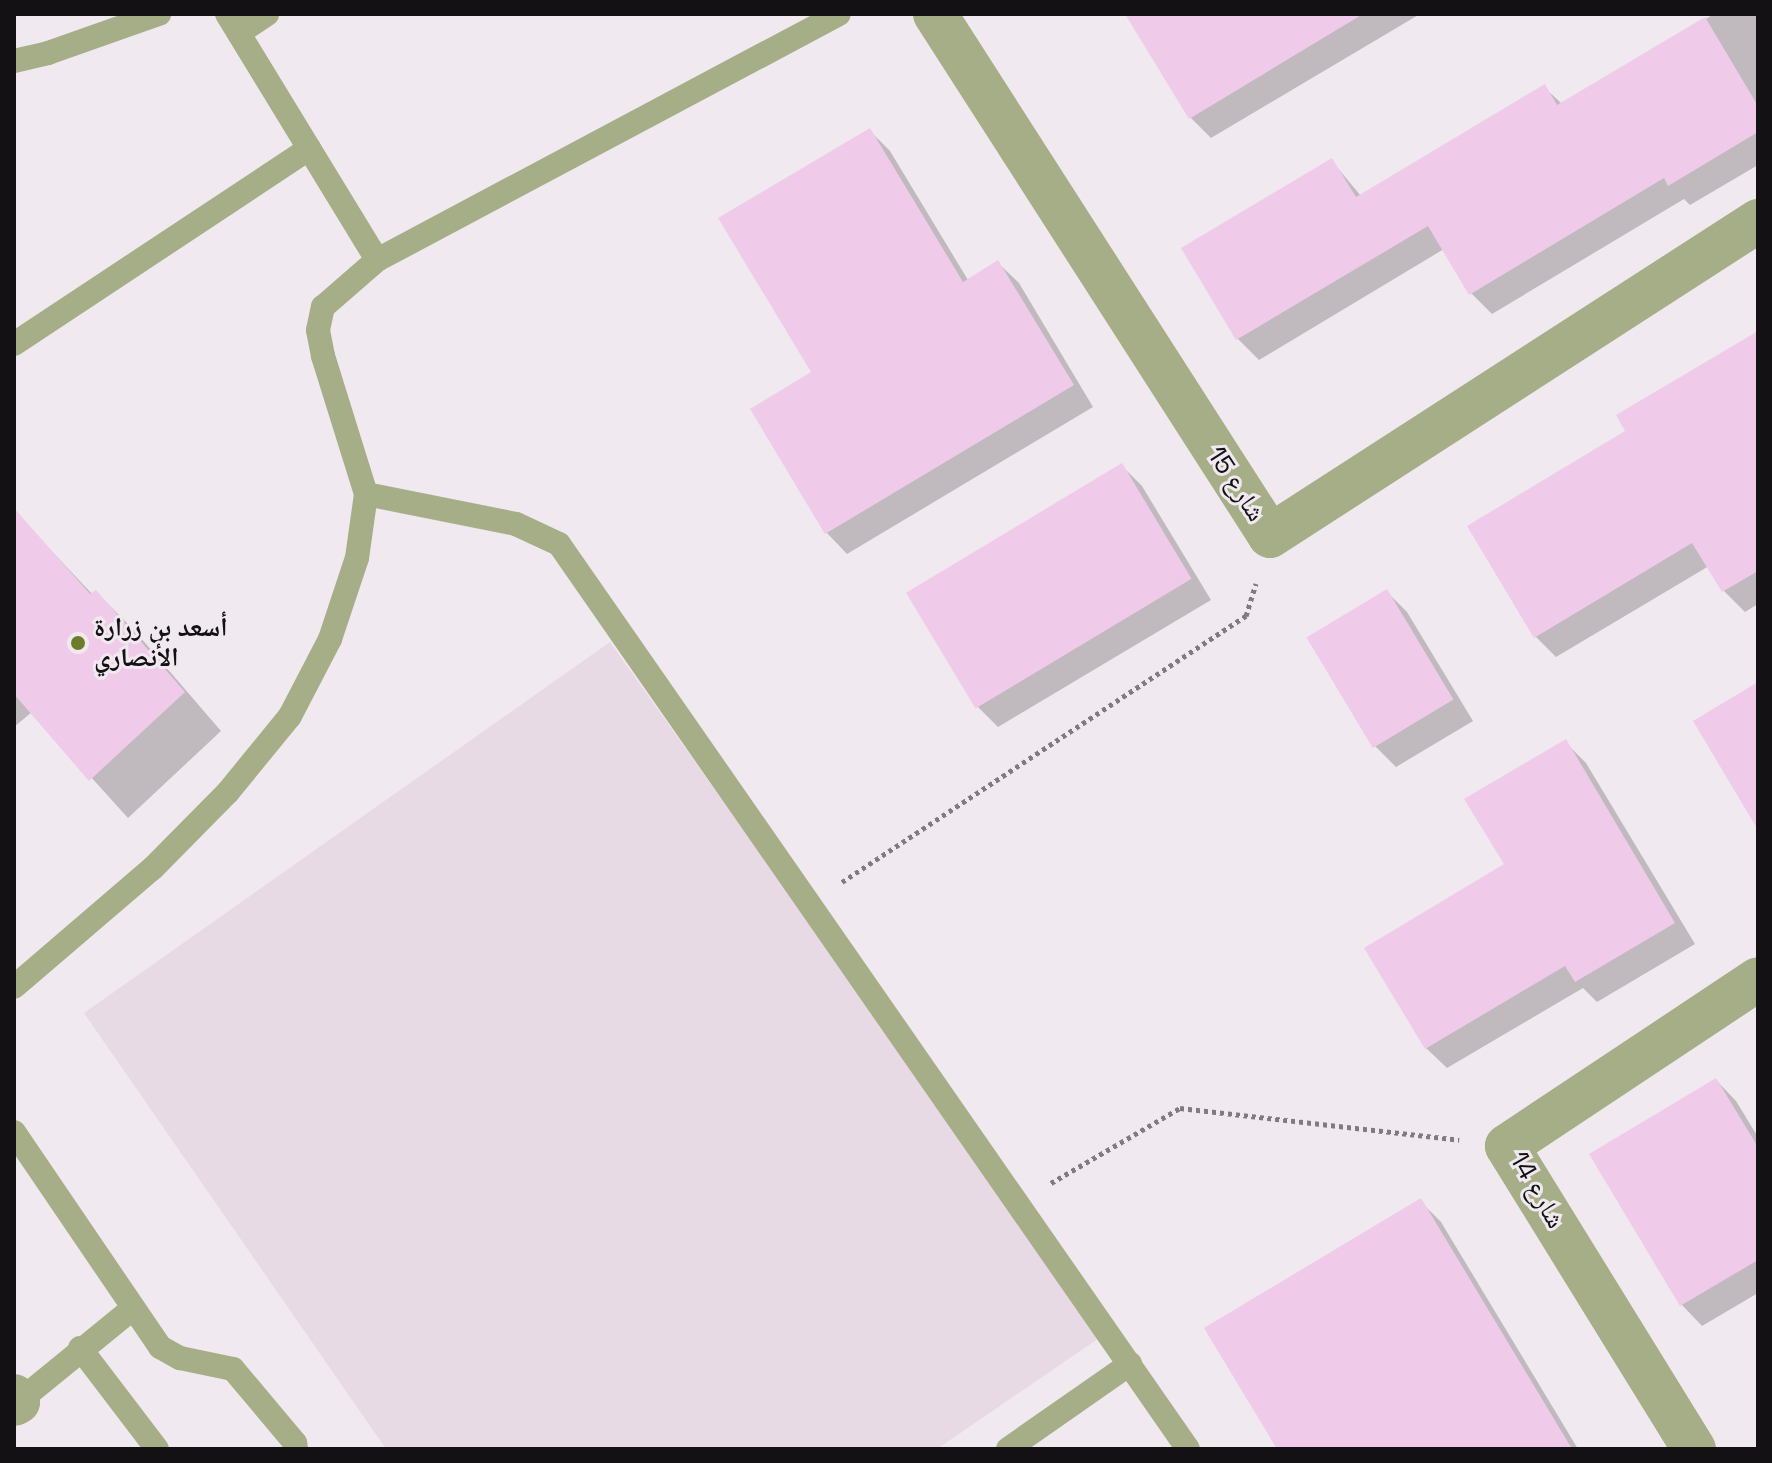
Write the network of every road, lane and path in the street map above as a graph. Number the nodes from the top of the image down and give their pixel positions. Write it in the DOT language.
graph roads {
  1 [pos="159,14"];
  2 [pos="267,14"];
  3 [pos="839,14"];
  4 [pos="944,17"];
  5 [pos="233,24"];
  6 [pos="14,61"];
  7 [pos="309,149"];
  8 [pos="1758,221"];
  9 [pos="377,260"];
  10 [pos="14,344"];
  11 [pos="366,494"];
  12 [pos="1270,536"];
  13 [pos="807,905"];
  14 [pos="1758,979"];
  15 [pos="14,987"];
  16 [pos="14,1132"];
  17 [pos="1507,1146"];
  18 [pos="1017,1204"];
  19 [pos="132,1309"];
  20 [pos="80,1348"];
  21 [pos="1130,1364"];
  22 [pos="15,1401"];
  23 [pos="157,1449"];
  24 [pos="296,1449"];
  25 [pos="1008,1449"];
  26 [pos="1188,1449"];
  27 [pos="1694,1449"];
  1 -- 6 [label="lane"];
  2 -- 5 [label="lane"];
  3 -- 9 [label="lane"];
  4 -- 12 [label="street, شارع 15"];
  5 -- 7 [label="lane"];
  7 -- 9 [label="lane"];
  7 -- 10 [label="lane"];
  8 -- 12 [label="street, شارع 15"];
  9 -- 11 [label="lane"];
  11 -- 13 [label="lane"];
  11 -- 15 [label="lane"];
  12 -- 13 [label="path"];
  13 -- 18 [label="lane"];
  14 -- 17 [label="street, شارع 14"];
  16 -- 19 [label="lane"];
  17 -- 18 [label="path"];
  17 -- 27 [label="street, شارع 14"];
  18 -- 21 [label="lane"];
  19 -- 20 [label="lane"];
  19 -- 24 [label="lane"];
  20 -- 22 [label="lane"];
  20 -- 23 [label="lane"];
  21 -- 25 [label="lane"];
  21 -- 26 [label="lane"];
}
